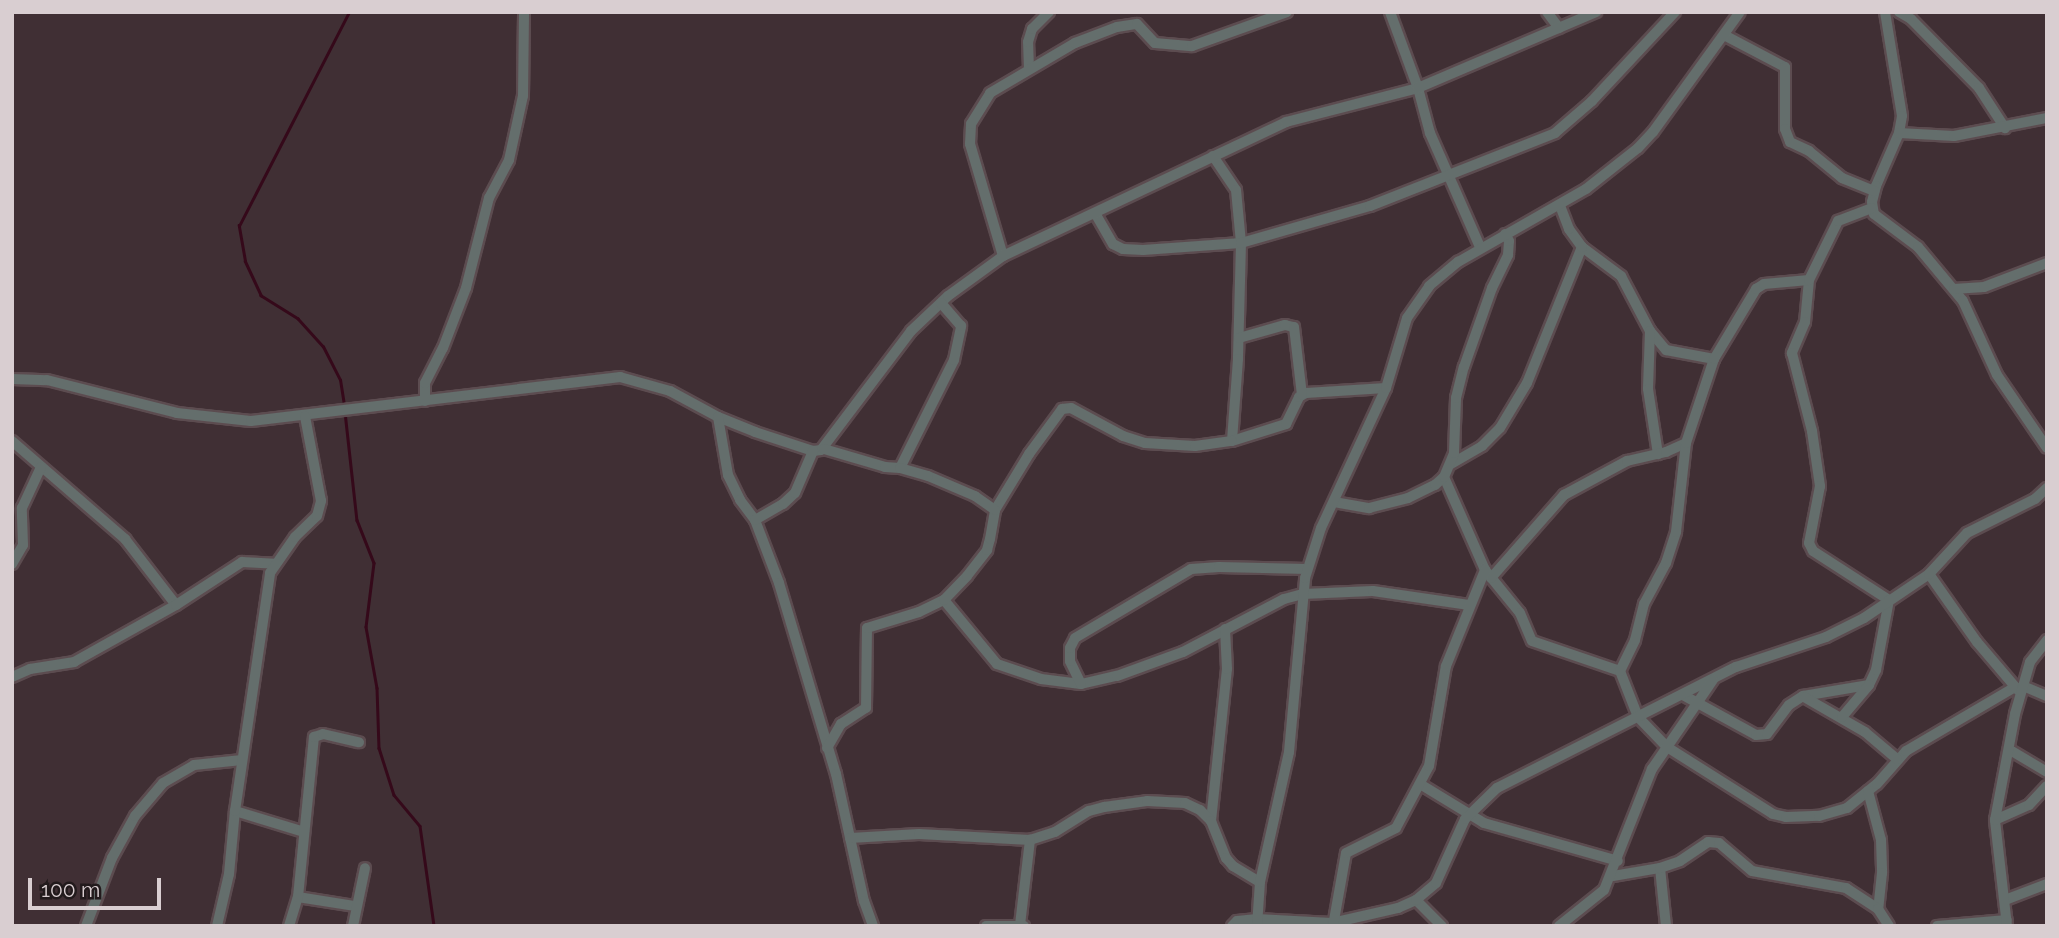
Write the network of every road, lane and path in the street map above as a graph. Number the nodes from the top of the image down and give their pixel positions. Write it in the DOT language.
graph roads {
  1 [pos="524,12"];
  2 [pos="1049,12"];
  3 [pos="1287,12"];
  4 [pos="1390,12"];
  5 [pos="1547,12"];
  6 [pos="1596,12"];
  7 [pos="1675,12"];
  8 [pos="1740,12"];
  9 [pos="1885,12"];
  10 [pos="1899,12"];
  11 [pos="1559,28"];
  12 [pos="1724,35"];
  13 [pos="1030,69"];
  14 [pos="1418,88"];
  15 [pos="2047,118"];
  16 [pos="2006,128"];
  17 [pos="1899,133"];
  18 [pos="1213,156"];
  19 [pos="1450,177"];
  20 [pos="1874,191"];
  21 [pos="1560,205"];
  22 [pos="1872,208"];
  23 [pos="1095,213"];
  24 [pos="1505,234"];
  25 [pos="1241,243"];
  26 [pos="1480,247"];
  27 [pos="1582,247"];
  28 [pos="1003,256"];
  29 [pos="2047,263"];
  30 [pos="1809,280"];
  31 [pos="1954,289"];
  32 [pos="941,303"];
  33 [pos="1650,331"];
  34 [pos="1238,338"];
  35 [pos="1714,359"];
  36 [pos="12,379"];
  37 [pos="1386,388"];
  38 [pos="1302,394"];
  39 [pos="425,401"];
  40 [pos="305,416"];
  41 [pos="718,417"];
  42 [pos="12,441"];
  43 [pos="1232,441"];
  44 [pos="1686,443"];
  45 [pos="2047,448"];
  46 [pos="818,450"];
  47 [pos="1658,454"];
  48 [pos="1451,464"];
  49 [pos="41,467"];
  50 [pos="900,468"];
  51 [pos="1444,477"];
  52 [pos="2047,488"];
  53 [pos="1334,502"];
  54 [pos="995,510"];
  55 [pos="755,520"];
  56 [pos="12,564"];
  57 [pos="275,564"];
  58 [pos="1307,569"];
  59 [pos="1488,574"];
  60 [pos="1929,574"];
  61 [pos="1303,594"];
  62 [pos="944,600"];
  63 [pos="1889,600"];
  64 [pos="176,605"];
  65 [pos="1469,605"];
  66 [pos="1226,629"];
  67 [pos="2047,640"];
  68 [pos="1620,671"];
  69 [pos="12,677"];
  70 [pos="1714,679"];
  71 [pos="1081,684"];
  72 [pos="1869,685"];
  73 [pos="2020,689"];
  74 [pos="1683,695"];
  75 [pos="1803,696"];
  76 [pos="2047,696"];
  77 [pos="1698,702"];
  78 [pos="1638,717"];
  79 [pos="1842,717"];
  80 [pos="359,742"];
  81 [pos="1667,747"];
  82 [pos="827,748"];
  83 [pos="2010,750"];
  84 [pos="242,760"];
  85 [pos="1897,760"];
  86 [pos="2047,772"];
  87 [pos="1420,784"];
  88 [pos="2047,786"];
  89 [pos="1868,791"];
  90 [pos="235,811"];
  91 [pos="1469,815"];
  92 [pos="1995,820"];
  93 [pos="1210,821"];
  94 [pos="304,832"];
  95 [pos="850,838"];
  96 [pos="1030,839"];
  97 [pos="1618,861"];
  98 [pos="1660,867"];
  99 [pos="365,868"];
  100 [pos="1613,876"];
  101 [pos="1261,882"];
  102 [pos="2047,884"];
  103 [pos="298,897"];
  104 [pos="1416,900"];
  105 [pos="2005,900"];
  106 [pos="355,906"];
  107 [pos="1878,909"];
  108 [pos="1256,922"];
  109 [pos="2007,923"];
  110 [pos="1333,924"];
  111 [pos="1022,925"];
  112 [pos="1439,925"];
  113 [pos="86,926"];
  114 [pos="217,926"];
  115 [pos="289,926"];
  116 [pos="353,926"];
  117 [pos="873,926"];
  118 [pos="986,926"];
  119 [pos="1232,926"];
  120 [pos="1559,926"];
  121 [pos="1666,926"];
  122 [pos="1889,926"];
  123 [pos="1937,926"];
  1 -- 39 [label="street"];
  2 -- 13 [label="street"];
  3 -- 13 [label="street"];
  4 -- 14 [label="street"];
  5 -- 11 [label="street"];
  6 -- 11 [label="street"];
  7 -- 19 [label="street"];
  8 -- 12 [label="street"];
  9 -- 17 [label="street"];
  10 -- 16 [label="street"];
  11 -- 14 [label="street"];
  12 -- 20 [label="street"];
  12 -- 21 [label="street"];
  13 -- 28 [label="street"];
  14 -- 18 [label="street"];
  14 -- 19 [label="street"];
  15 -- 16 [label="street"];
  16 -- 17 [label="street"];
  17 -- 20 [label="street"];
  18 -- 23 [label="street"];
  18 -- 25 [label="street"];
  19 -- 25 [label="street"];
  19 -- 26 [label="street"];
  20 -- 22 [label="street"];
  21 -- 24 [label="street"];
  21 -- 27 [label="street"];
  22 -- 30 [label="street"];
  22 -- 31 [label="street"];
  23 -- 25 [label="street"];
  23 -- 28 [label="street"];
  24 -- 26 [label="street"];
  24 -- 48 [label="street"];
  25 -- 34 [label="street"];
  26 -- 37 [label="street"];
  27 -- 33 [label="street"];
  27 -- 48 [label="street"];
  28 -- 32 [label="street"];
  29 -- 31 [label="street"];
  30 -- 35 [label="street"];
  30 -- 63 [label="street"];
  31 -- 45 [label="street"];
  32 -- 46 [label="street"];
  32 -- 50 [label="street"];
  33 -- 35 [label="street"];
  33 -- 47 [label="street"];
  34 -- 38 [label="street"];
  34 -- 43 [label="street"];
  35 -- 44 [label="street"];
  36 -- 40 [label="street"];
  37 -- 38 [label="street"];
  37 -- 53 [label="street"];
  38 -- 43 [label="street"];
  39 -- 40 [label="street"];
  39 -- 41 [label="street"];
  40 -- 57 [label="street"];
  41 -- 46 [label="street"];
  41 -- 55 [label="street"];
  42 -- 49 [label="street"];
  43 -- 54 [label="street"];
  44 -- 47 [label="street"];
  44 -- 68 [label="street"];
  46 -- 50 [label="street"];
  46 -- 55 [label="street"];
  47 -- 59 [label="street"];
  48 -- 51 [label="street"];
  49 -- 56 [label="street"];
  49 -- 64 [label="street"];
  50 -- 54 [label="street"];
  51 -- 53 [label="street"];
  51 -- 59 [label="street"];
  52 -- 60 [label="street"];
  53 -- 58 [label="street"];
  54 -- 62 [label="street"];
  55 -- 82 [label="street"];
  57 -- 64 [label="street"];
  57 -- 84 [label="street"];
  58 -- 61 [label="street"];
  58 -- 71 [label="street"];
  59 -- 65 [label="street"];
  59 -- 68 [label="street"];
  60 -- 63 [label="street"];
  60 -- 73 [label="street"];
  61 -- 65 [label="street"];
  61 -- 66 [label="street"];
  61 -- 101 [label="street"];
  62 -- 71 [label="street"];
  62 -- 82 [label="street"];
  63 -- 70 [label="street"];
  63 -- 72 [label="street"];
  64 -- 69 [label="street"];
  65 -- 87 [label="street"];
  66 -- 71 [label="street"];
  66 -- 93 [label="street"];
  67 -- 73 [label="street"];
  68 -- 78 [label="street"];
  70 -- 74 [label="street"];
  70 -- 77 [label="street"];
  72 -- 75 [label="street"];
  72 -- 79 [label="street"];
  73 -- 76 [label="street"];
  73 -- 83 [label="street"];
  73 -- 85 [label="street"];
  74 -- 77 [label="street"];
  74 -- 78 [label="street"];
  75 -- 77 [label="street"];
  75 -- 79 [label="street"];
  77 -- 81 [label="street"];
  78 -- 81 [label="street"];
  78 -- 91 [label="street"];
  79 -- 85 [label="street"];
  80 -- 94 [label="street"];
  81 -- 89 [label="street"];
  81 -- 97 [label="street"];
  82 -- 95 [label="street"];
  83 -- 86 [label="street"];
  83 -- 92 [label="street"];
  84 -- 90 [label="street"];
  84 -- 113 [label="street"];
  85 -- 89 [label="street"];
  87 -- 91 [label="street"];
  87 -- 110 [label="street"];
  88 -- 92 [label="street"];
  89 -- 107 [label="street"];
  90 -- 94 [label="street"];
  90 -- 114 [label="street"];
  91 -- 97 [label="street"];
  91 -- 104 [label="street"];
  92 -- 105 [label="street"];
  93 -- 96 [label="street"];
  93 -- 101 [label="street"];
  94 -- 103 [label="street"];
  95 -- 96 [label="street"];
  95 -- 117 [label="street"];
  96 -- 111 [label="street"];
  97 -- 100 [label="street"];
  98 -- 100 [label="street"];
  98 -- 107 [label="street"];
  98 -- 121 [label="street"];
  99 -- 106 [label="street"];
  100 -- 120 [label="street"];
  101 -- 108 [label="street"];
  102 -- 105 [label="street"];
  103 -- 106 [label="street"];
  103 -- 115 [label="street"];
  104 -- 110 [label="street"];
  104 -- 112 [label="street"];
  105 -- 109 [label="street"];
  106 -- 116 [label="street"];
  107 -- 122 [label="street"];
  108 -- 110 [label="street"];
  108 -- 119 [label="street"];
  109 -- 123 [label="street"];
  111 -- 118 [label="street"];
}
